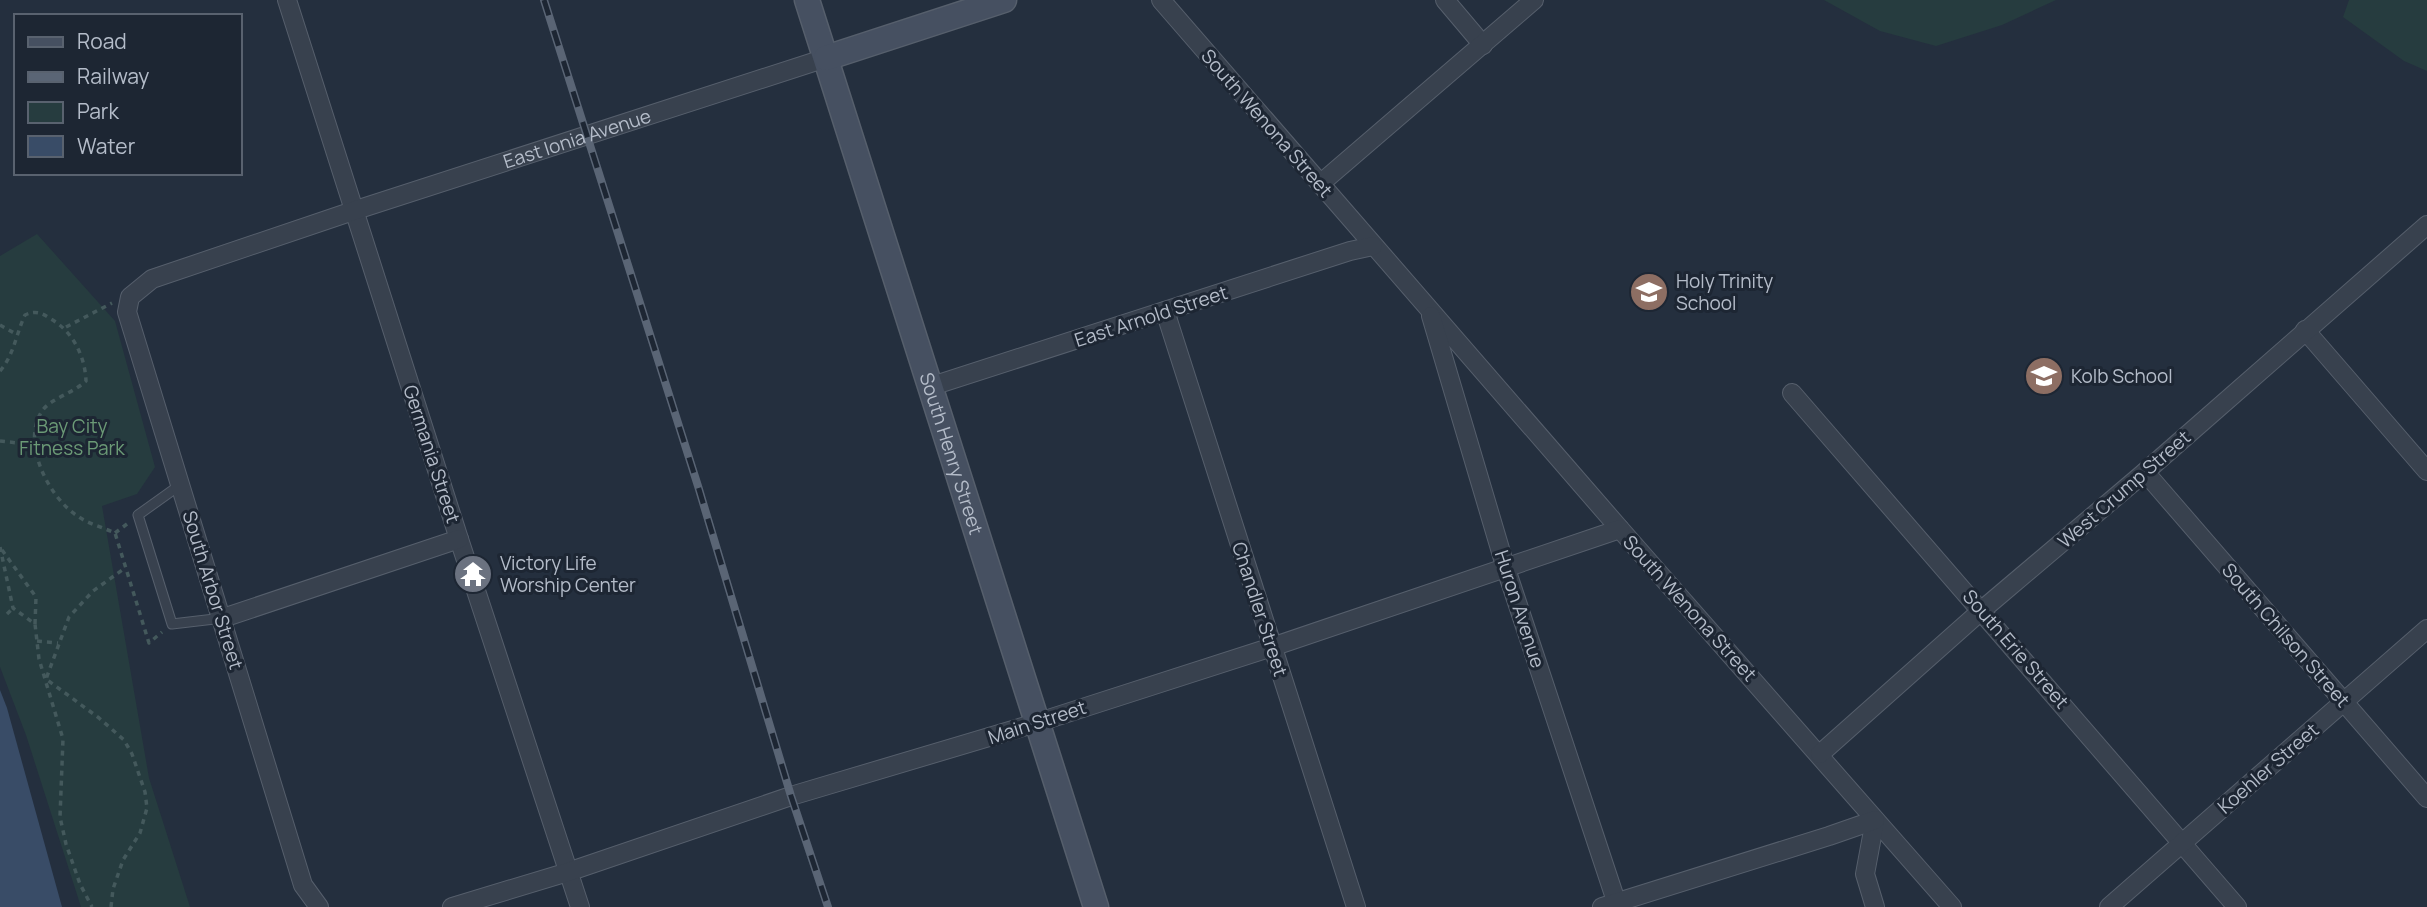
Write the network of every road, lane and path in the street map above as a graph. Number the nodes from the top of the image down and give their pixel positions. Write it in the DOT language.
graph roads {
  1 [pos="287,0"];
  2 [pos="807,0"];
  3 [pos="1004,0"];
  4 [pos="1161,0"];
  5 [pos="1445,0"];
  6 [pos="1534,0"];
  7 [pos="1483,45"];
  8 [pos="826,58"];
  9 [pos="1320,184"];
  10 [pos="353,211"];
  11 [pos="2427,225"];
  12 [pos="1373,246"];
  13 [pos="130,297"];
  14 [pos="1429,309"];
  15 [pos="1166,311"];
  16 [pos="0,325"];
  17 [pos="65,327"];
  18 [pos="2305,330"];
  19 [pos="16,334"];
  20 [pos="0,371"];
  21 [pos="929,387"];
  22 [pos="1792,393"];
  23 [pos="0,441"];
  24 [pos="36,444"];
  25 [pos="2427,471"];
  26 [pos="2145,472"];
  27 [pos="180,485"];
  28 [pos="1620,529"];
  29 [pos="459,539"];
  30 [pos="0,548"];
  31 [pos="125,568"];
  32 [pos="1506,569"];
  33 [pos="13,608"];
  34 [pos="1982,610"];
  35 [pos="7,614"];
  36 [pos="223,618"];
  37 [pos="35,624"];
  38 [pos="172,624"];
  39 [pos="2427,629"];
  40 [pos="37,641"];
  41 [pos="58,643"];
  42 [pos="1272,647"];
  43 [pos="46,679"];
  44 [pos="2344,703"];
  45 [pos="1036,723"];
  46 [pos="1819,754"];
  47 [pos="2427,798"];
  48 [pos="1875,820"];
  49 [pos="2181,843"];
  50 [pos="568,872"];
  51 [pos="1093,906"];
  52 [pos="1612,906"];
  53 [pos="92,907"];
  54 [pos="111,907"];
  55 [pos="319,907"];
  56 [pos="452,907"];
  57 [pos="580,907"];
  58 [pos="1356,907"];
  59 [pos="1875,907"];
  60 [pos="1952,907"];
  61 [pos="2109,907"];
  62 [pos="2237,907"];
  1 -- 10 [label="street, Germania Street"];
  2 -- 8 [label="street, South Henry Street"];
  3 -- 8 [label="street, East Ionia Avenue"];
  4 -- 9 [label="street, South Wenona Street"];
  5 -- 7 [label="street"];
  6 -- 7 [label="street"];
  7 -- 9 [label="street"];
  8 -- 10 [label="street, East Ionia Avenue"];
  8 -- 21 [label="street, South Henry Street"];
  9 -- 12 [label="street, South Wenona Street"];
  10 -- 13 [label="street, East Ionia Avenue"];
  10 -- 29 [label="street, Germania Street"];
  11 -- 18 [label="street, West Crump Street"];
  12 -- 14 [label="street, South Wenona Street"];
  12 -- 15 [label="street, East Arnold Street"];
  13 -- 17 [label="path"];
  13 -- 27 [label="street, South Arbor Street"];
  14 -- 28 [label="street, South Wenona Street"];
  14 -- 32 [label="street, Huron Avenue"];
  15 -- 21 [label="street, East Arnold Street"];
  15 -- 42 [label="street, Chandler Street"];
  16 -- 19 [label="path"];
  17 -- 19 [label="path"];
  17 -- 24 [label="path"];
  18 -- 25 [label="street"];
  18 -- 26 [label="street, West Crump Street"];
  19 -- 20 [label="path"];
  21 -- 45 [label="street, South Henry Street"];
  22 -- 34 [label="street, South Erie Street"];
  23 -- 24 [label="path"];
  24 -- 31 [label="path"];
  26 -- 34 [label="street, West Crump Street"];
  26 -- 44 [label="street, South Chilson Street"];
  27 -- 36 [label="street, South Arbor Street"];
  27 -- 38 [label="lane"];
  28 -- 32 [label="street, Main Street"];
  28 -- 46 [label="street, South Wenona Street"];
  29 -- 36 [label="street"];
  29 -- 50 [label="street, Germania Street"];
  30 -- 33 [label="path"];
  30 -- 37 [label="path"];
  31 -- 38 [label="path"];
  31 -- 41 [label="path"];
  32 -- 42 [label="street, Main Street"];
  32 -- 52 [label="street, Huron Avenue"];
  33 -- 35 [label="path"];
  33 -- 37 [label="path"];
  34 -- 46 [label="street, West Crump Street"];
  34 -- 49 [label="street, South Erie Street"];
  36 -- 38 [label="lane"];
  36 -- 55 [label="street, South Arbor Street"];
  37 -- 40 [label="path"];
  39 -- 44 [label="street, Koehler Street"];
  40 -- 41 [label="path"];
  40 -- 43 [label="path"];
  41 -- 43 [label="path"];
  42 -- 45 [label="street, Main Street"];
  42 -- 58 [label="street, Chandler Street"];
  43 -- 53 [label="path"];
  43 -- 54 [label="path"];
  44 -- 47 [label="street, South Chilson Street"];
  44 -- 49 [label="street, Koehler Street"];
  45 -- 50 [label="street, Main Street"];
  45 -- 51 [label="street, South Henry Street"];
  46 -- 48 [label="street, South Wenona Street"];
  48 -- 52 [label="street"];
  48 -- 59 [label="street"];
  48 -- 60 [label="street, South Wenona Street"];
  49 -- 61 [label="street, Koehler Street"];
  49 -- 62 [label="street, South Erie Street"];
  50 -- 56 [label="street, Main Street"];
  50 -- 57 [label="street, Germania Street"];
}
